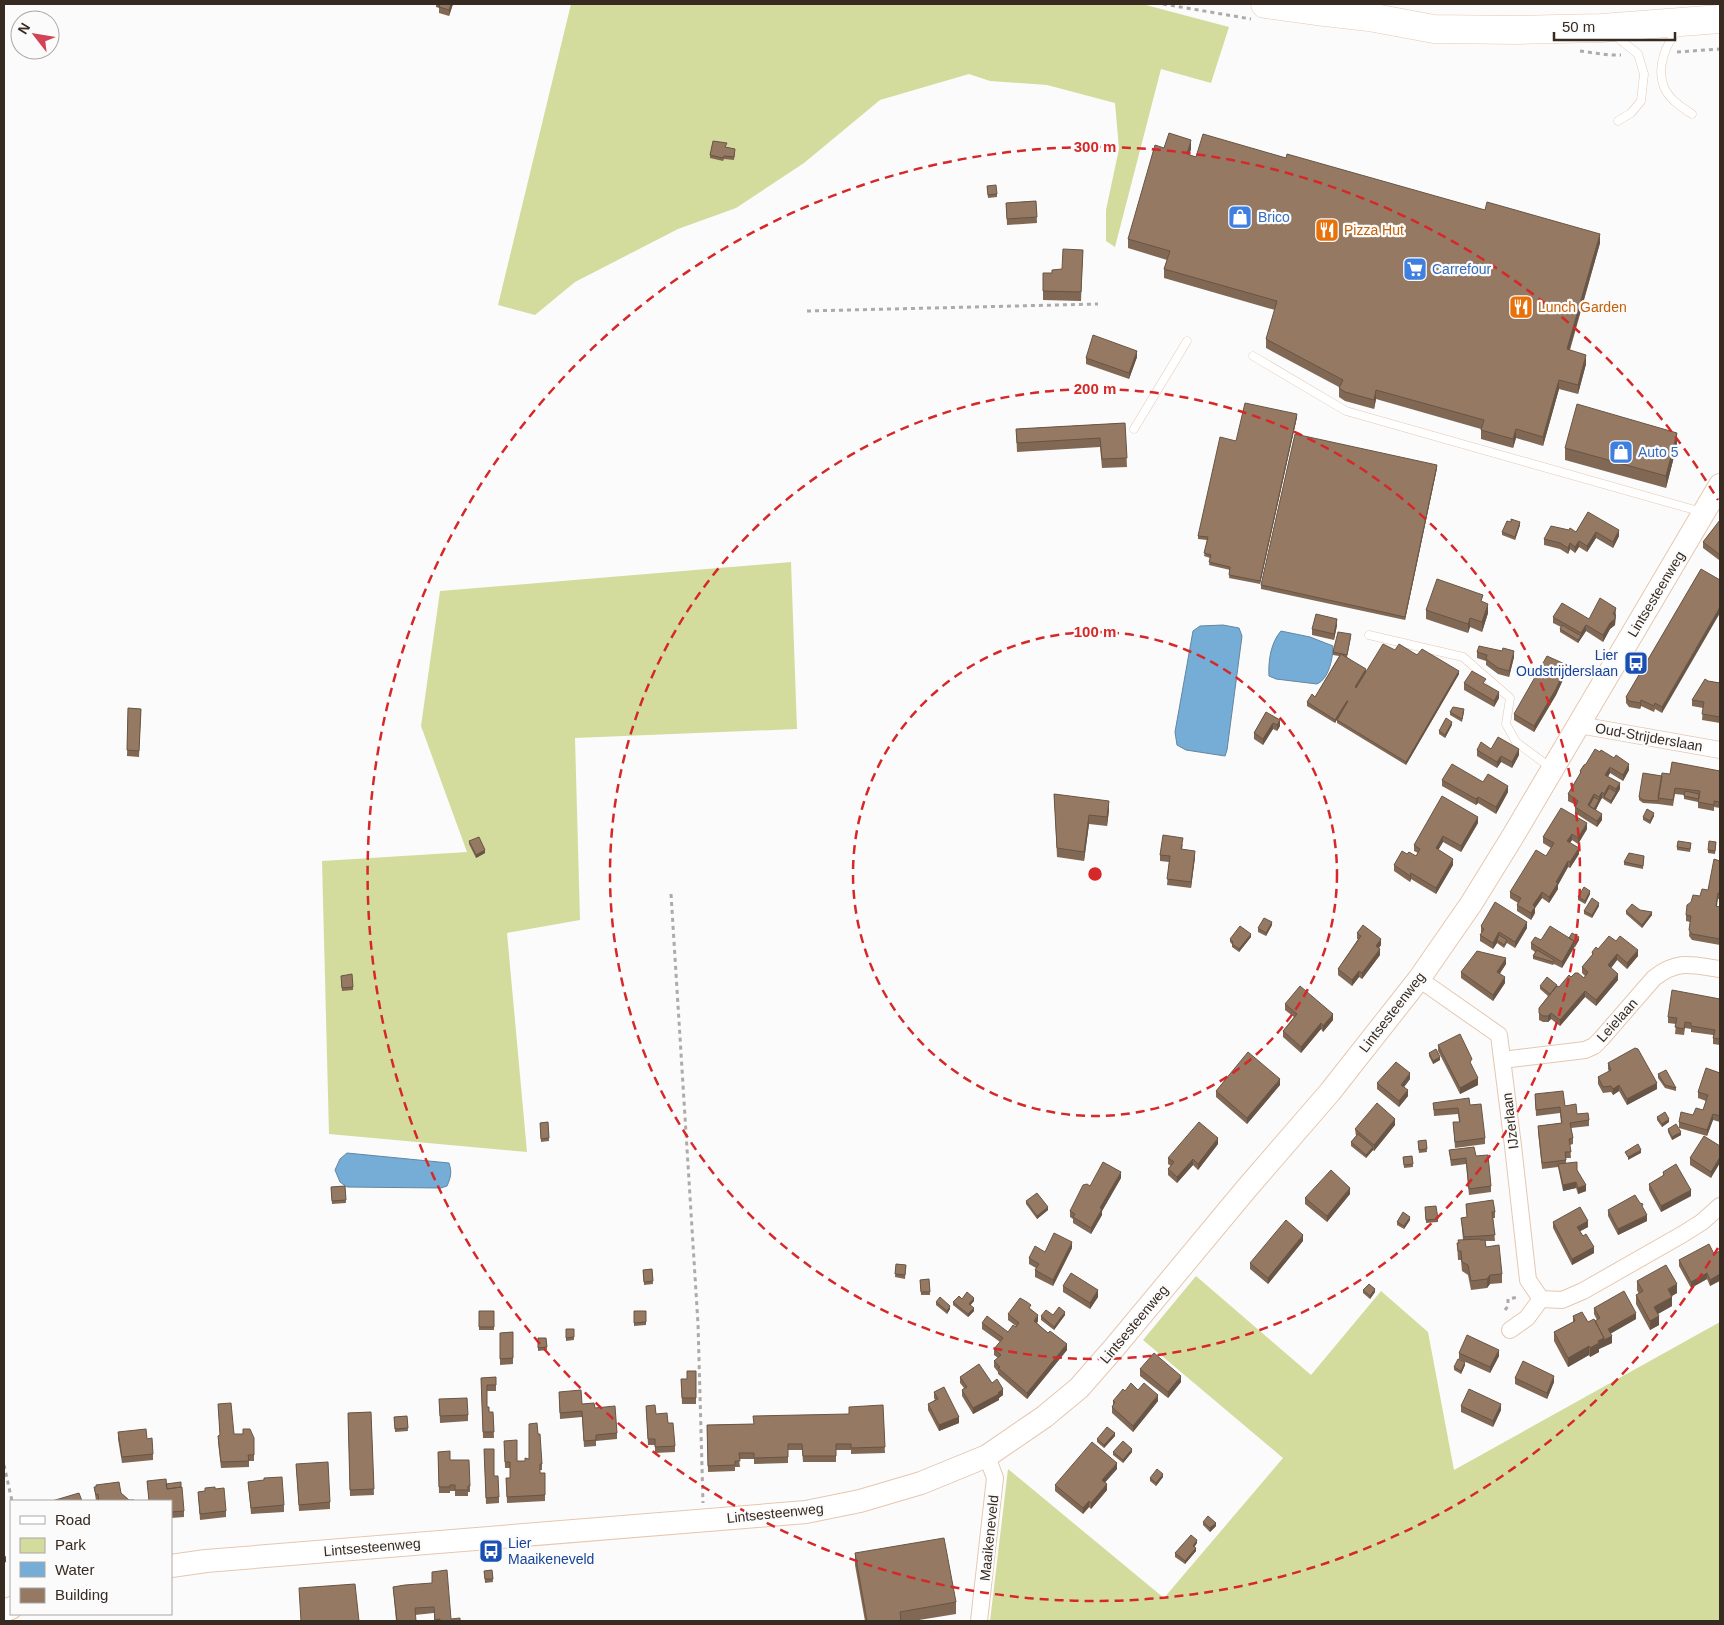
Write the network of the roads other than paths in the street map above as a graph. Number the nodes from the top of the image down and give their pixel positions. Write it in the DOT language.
graph roads {
  1 [pos="1266,4"];
  2 [pos="1324,4"];
  3 [pos="1684,12"];
  4 [pos="1720,19"];
  5 [pos="1602,28"];
  6 [pos="1692,114"];
  7 [pos="1618,121"];
  8 [pos="1187,341"];
  9 [pos="1253,356"];
  10 [pos="1134,429"];
  11 [pos="1720,485"];
  12 [pos="1704,512"];
  13 [pos="1370,635"];
  14 [pos="1579,725"];
  15 [pos="1720,750"];
  16 [pos="1553,769"];
  17 [pos="1720,969"];
  18 [pos="1419,979"];
  19 [pos="1502,1060"];
  20 [pos="1720,1206"];
  21 [pos="1542,1299"];
  22 [pos="1510,1330"];
  23 [pos="988,1456"];
  24 [pos="172,1566"];
  25 [pos="979,1621"];
  1 -- 5 [label="highway"];
  2 -- 3 [label="highway"];
  3 -- 4 [label="highway"];
  3 -- 5 [label="highway"];
  3 -- 6 [label="lane"];
  5 -- 7 [label="lane"];
  8 -- 10 [label="lane"];
  9 -- 12 [label="lane"];
  11 -- 12 [label="street, Lintsesteenweg"];
  12 -- 14 [label="street, Lintsesteenweg"];
  13 -- 16 [label="lane"];
  14 -- 15 [label="street, Oud-Strijderslaan"];
  14 -- 16 [label="street, Lintsesteenweg"];
  16 -- 18 [label="street, Lintsesteenweg"];
  17 -- 19 [label="street, Leielaan"];
  18 -- 19 [label="street, IJzerlaan"];
  18 -- 23 [label="street, Lintsesteenweg"];
  19 -- 21 [label="street, IJzerlaan"];
  20 -- 21 [label="street"];
  21 -- 22 [label="street"];
  23 -- 24 [label="street, Lintsesteenweg"];
  23 -- 25 [label="street, Maaikeneveld"];
}
